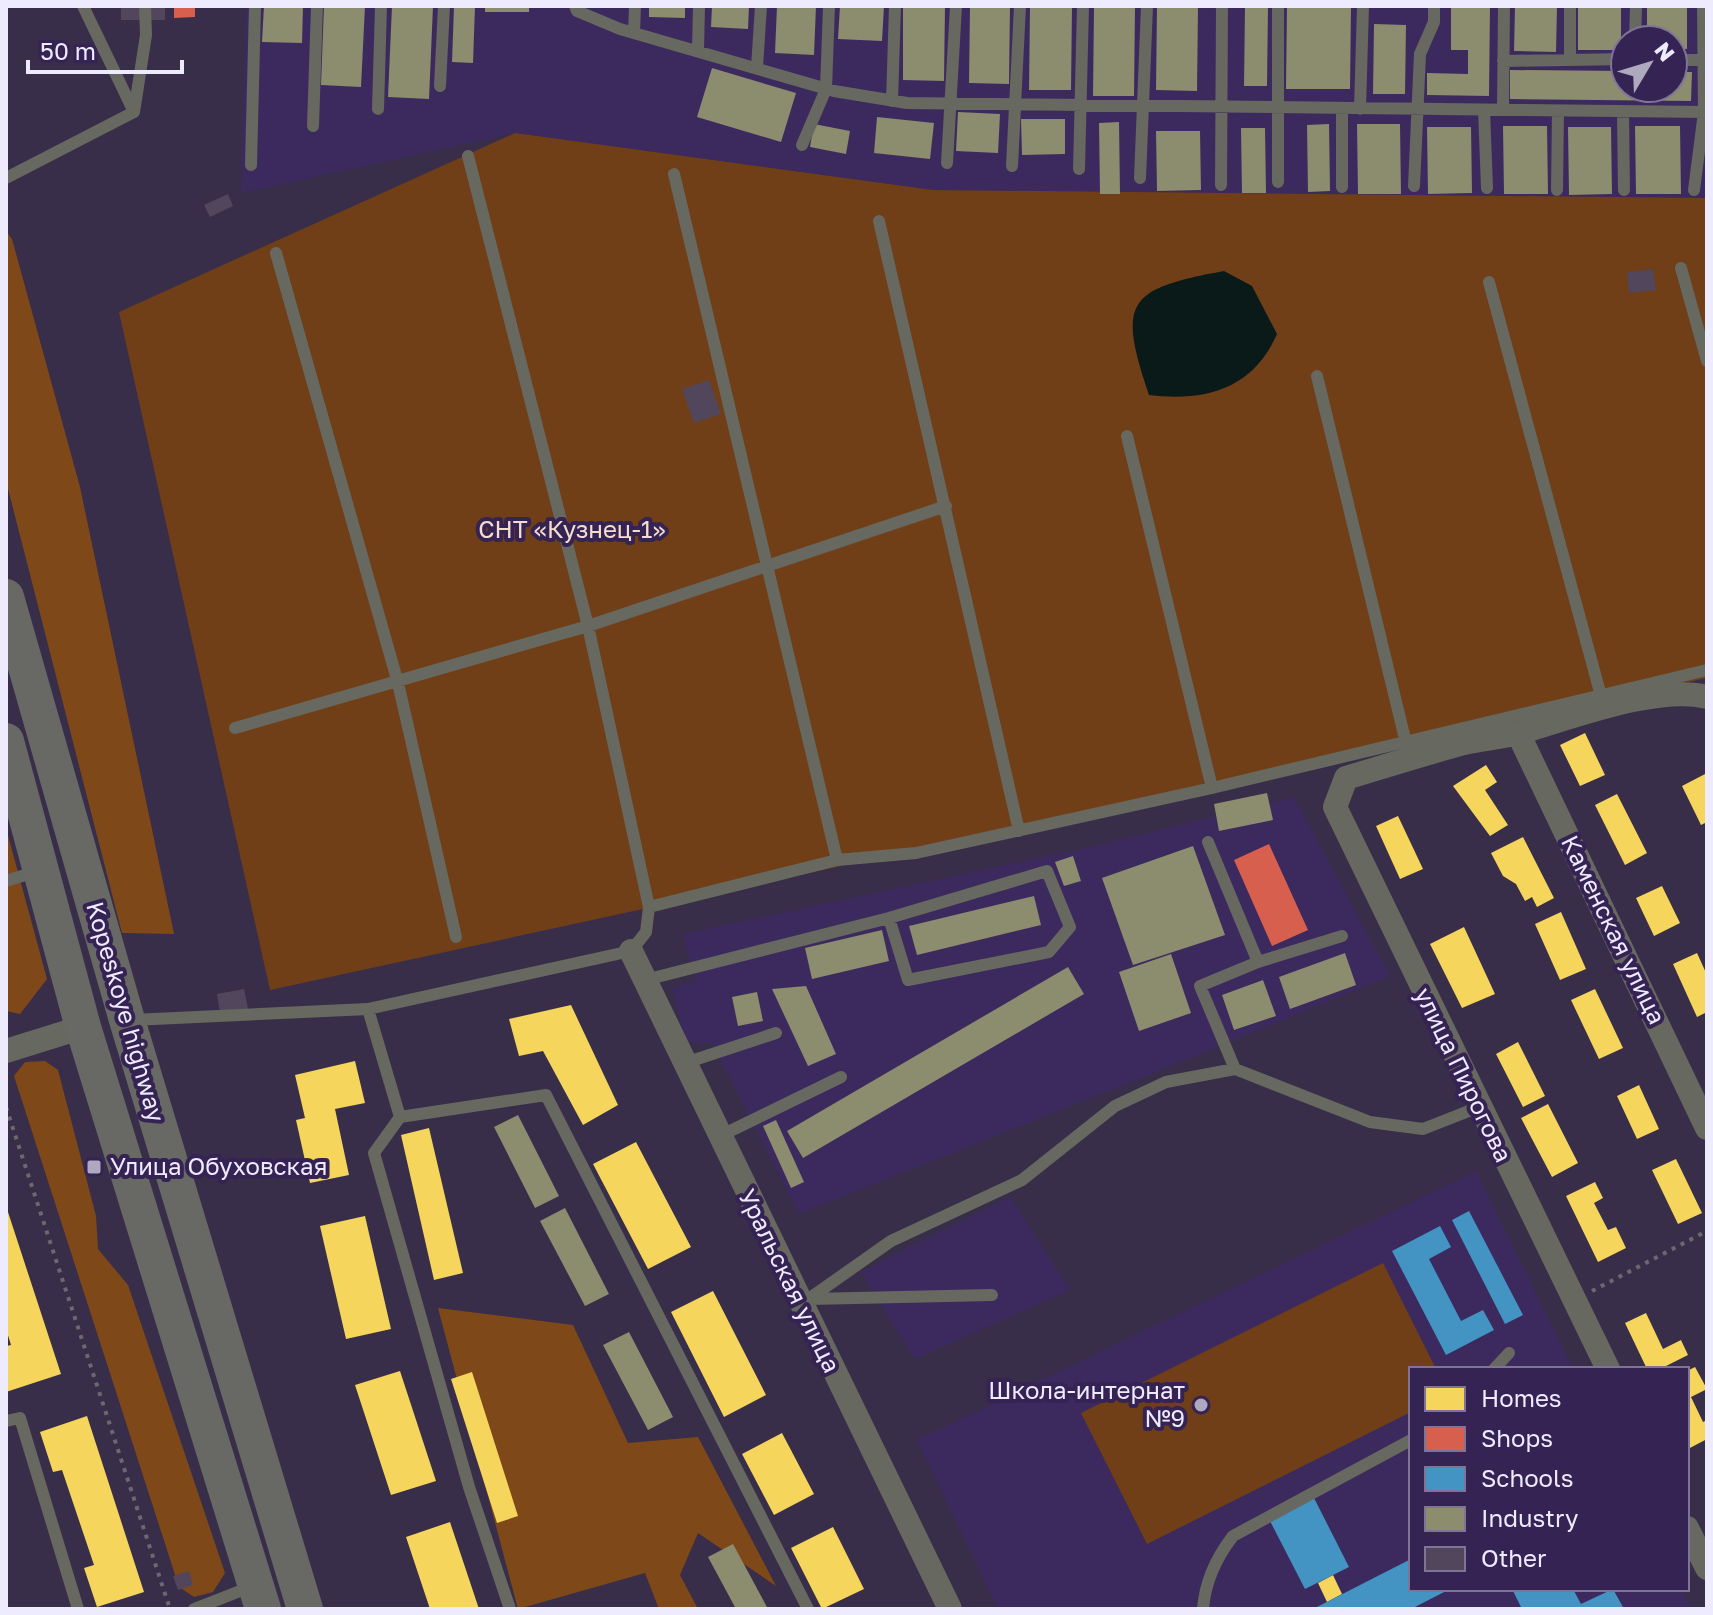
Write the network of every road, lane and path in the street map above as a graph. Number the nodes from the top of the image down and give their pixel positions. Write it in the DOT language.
graph roads {
  1 [pos="83,6"];
  2 [pos="145,6"];
  3 [pos="255,6"];
  4 [pos="317,6"];
  5 [pos="381,6"];
  6 [pos="444,6"];
  7 [pos="575,6"];
  8 [pos="635,6"];
  9 [pos="699,6"];
  10 [pos="761,6"];
  11 [pos="829,6"];
  12 [pos="895,6"];
  13 [pos="956,6"];
  14 [pos="1020,6"];
  15 [pos="1083,6"];
  16 [pos="1147,6"];
  17 [pos="1222,6"];
  18 [pos="1278,6"];
  19 [pos="1363,6"];
  20 [pos="1434,6"];
  21 [pos="1504,6"];
  22 [pos="1570,6"];
  23 [pos="1703,6"];
  24 [pos="634,33"];
  25 [pos="698,50"];
  26 [pos="1609,59"];
  27 [pos="1570,60"];
  28 [pos="1689,60"];
  29 [pos="1704,60"];
  30 [pos="1503,61"];
  31 [pos="757,67"];
  32 [pos="440,86"];
  33 [pos="826,89"];
  34 [pos="892,101"];
  35 [pos="953,104"];
  36 [pos="1018,105"];
  37 [pos="1080,105"];
  38 [pos="1144,106"];
  39 [pos="1219,107"];
  40 [pos="1277,108"];
  41 [pos="1342,108"];
  42 [pos="378,109"];
  43 [pos="1360,109"];
  44 [pos="1417,109"];
  45 [pos="1484,110"];
  46 [pos="1503,110"];
  47 [pos="1558,111"];
  48 [pos="134,112"];
  49 [pos="1623,112"];
  50 [pos="1705,112"];
  51 [pos="313,126"];
  52 [pos="802,145"];
  53 [pos="468,156"];
  54 [pos="947,163"];
  55 [pos="251,165"];
  56 [pos="1012,166"];
  57 [pos="1079,169"];
  58 [pos="674,174"];
  59 [pos="6,178"];
  60 [pos="1140,178"];
  61 [pos="1278,182"];
  62 [pos="1221,185"];
  63 [pos="1414,186"];
  64 [pos="1342,187"];
  65 [pos="1487,188"];
  66 [pos="1557,190"];
  67 [pos="1624,190"];
  68 [pos="1694,190"];
  69 [pos="879,221"];
  70 [pos="276,253"];
  71 [pos="1681,268"];
  72 [pos="1489,282"];
  73 [pos="1707,361"];
  74 [pos="1317,376"];
  75 [pos="1127,436"];
  76 [pos="946,506"];
  77 [pos="767,564"];
  78 [pos="6,597"];
  79 [pos="588,626"];
  80 [pos="1707,670"];
  81 [pos="398,683"];
  82 [pos="1601,696"];
  83 [pos="1707,697"];
  84 [pos="235,728"];
  85 [pos="1518,733"];
  86 [pos="6,741"];
  87 [pos="1406,743"];
  88 [pos="1212,788"];
  89 [pos="1019,831"];
  90 [pos="1208,842"];
  91 [pos="837,860"];
  92 [pos="41,870"];
  93 [pos="6,881"];
  94 [pos="649,907"];
  95 [pos="889,918"];
  96 [pos="1342,936"];
  97 [pos="456,937"];
  98 [pos="631,951"];
  99 [pos="1258,962"];
  100 [pos="645,980"];
  101 [pos="368,1009"];
  102 [pos="127,1020"];
  103 [pos="83,1027"];
  104 [pos="776,1033"];
  105 [pos="6,1051"];
  106 [pos="685,1063"];
  107 [pos="1235,1069"];
  108 [pos="841,1077"];
  109 [pos="6,1107"];
  110 [pos="1479,1107"];
  111 [pos="400,1117"];
  112 [pos="1707,1128"];
  113 [pos="720,1136"];
  114 [pos="1707,1231"];
  115 [pos="992,1295"];
  116 [pos="1573,1300"];
  117 [pos="804,1302"];
  118 [pos="1509,1353"];
  119 [pos="1496,1367"];
  120 [pos="1607,1367"];
  121 [pos="6,1421"];
  122 [pos="1409,1441"];
  123 [pos="1689,1532"];
  124 [pos="1707,1568"];
  125 [pos="259,1597"];
  126 [pos="78,1609"];
  127 [pos="170,1609"];
  128 [pos="194,1609"];
  129 [pos="305,1609"];
  130 [pos="510,1609"];
  131 [pos="808,1609"];
  132 [pos="950,1609"];
  133 [pos="1203,1609"];
  1 -- 48 [label="lane"];
  2 -- 48 [label="lane"];
  3 -- 55 [label="lane"];
  4 -- 51 [label="lane"];
  5 -- 42 [label="lane"];
  6 -- 32 [label="lane"];
  7 -- 24 [label="lane"];
  8 -- 24 [label="lane"];
  9 -- 25 [label="lane"];
  10 -- 31 [label="lane"];
  11 -- 33 [label="lane"];
  12 -- 34 [label="lane"];
  13 -- 35 [label="lane"];
  14 -- 36 [label="lane"];
  15 -- 37 [label="lane"];
  16 -- 38 [label="lane"];
  17 -- 39 [label="lane"];
  18 -- 40 [label="lane"];
  19 -- 43 [label="lane"];
  20 -- 44 [label="lane"];
  21 -- 30 [label="lane"];
  22 -- 27 [label="lane"];
  23 -- 29 [label="lane"];
  24 -- 25 [label="lane"];
  25 -- 31 [label="lane"];
  26 -- 27 [label="lane"];
  27 -- 30 [label="lane"];
  28 -- 29 [label="lane"];
  29 -- 50 [label="lane"];
  30 -- 46 [label="lane"];
  31 -- 33 [label="lane"];
  33 -- 34 [label="lane"];
  33 -- 52 [label="lane"];
  34 -- 35 [label="lane"];
  35 -- 36 [label="lane"];
  35 -- 54 [label="lane"];
  36 -- 37 [label="lane"];
  36 -- 56 [label="lane"];
  37 -- 38 [label="lane"];
  37 -- 57 [label="lane"];
  38 -- 39 [label="lane"];
  38 -- 60 [label="lane"];
  39 -- 40 [label="lane"];
  39 -- 62 [label="lane"];
  40 -- 41 [label="lane"];
  40 -- 61 [label="lane"];
  41 -- 43 [label="lane"];
  41 -- 64 [label="lane"];
  43 -- 44 [label="lane"];
  44 -- 45 [label="lane"];
  44 -- 63 [label="lane"];
  45 -- 46 [label="lane"];
  45 -- 65 [label="lane"];
  46 -- 47 [label="lane"];
  47 -- 49 [label="lane"];
  47 -- 66 [label="lane"];
  48 -- 59 [label="lane"];
  49 -- 50 [label="lane"];
  49 -- 67 [label="lane"];
  50 -- 68 [label="lane"];
  53 -- 79 [label="lane"];
  58 -- 77 [label="lane"];
  69 -- 76 [label="lane"];
  70 -- 81 [label="lane"];
  71 -- 73 [label="lane"];
  72 -- 82 [label="lane"];
  74 -- 87 [label="lane"];
  75 -- 88 [label="lane"];
  76 -- 77 [label="lane"];
  76 -- 89 [label="lane"];
  77 -- 79 [label="lane"];
  77 -- 91 [label="lane"];
  78 -- 102 [label="main road, Kopeskoye highway"];
  79 -- 81 [label="lane"];
  79 -- 94 [label="lane"];
  80 -- 82 [label="lane"];
  81 -- 84 [label="lane"];
  81 -- 97 [label="lane"];
  82 -- 87 [label="lane"];
  83 -- 85 [label="street"];
  85 -- 110 [label="street, улица Пирогова"];
  85 -- 112 [label="street, Каменская улица"];
  86 -- 92 [label="main road, Kopeskoye highway"];
  87 -- 88 [label="lane"];
  88 -- 89 [label="lane"];
  89 -- 91 [label="lane"];
  90 -- 99 [label="lane"];
  91 -- 94 [label="lane"];
  92 -- 93 [label="lane"];
  92 -- 103 [label="main road, Kopeskoye highway"];
  94 -- 98 [label="lane"];
  95 -- 95 [label="lane"];
  95 -- 100 [label="lane"];
  96 -- 99 [label="lane"];
  98 -- 100 [label="street, Уральская улица"];
  98 -- 101 [label="lane"];
  99 -- 107 [label="lane"];
  100 -- 106 [label="street, Уральская улица"];
  101 -- 102 [label="lane"];
  101 -- 111 [label="lane"];
  102 -- 103 [label="main road"];
  102 -- 129 [label="main road, Kopeskoye highway"];
  103 -- 105 [label="street"];
  103 -- 125 [label="main road, Kopeskoye highway"];
  104 -- 106 [label="lane"];
  106 -- 113 [label="street, Уральская улица"];
  107 -- 110 [label="lane"];
  107 -- 117 [label="lane"];
  108 -- 113 [label="lane"];
  109 -- 127 [label="path"];
  110 -- 116 [label="street, улица Пирогова"];
  111 -- 130 [label="lane"];
  111 -- 131 [label="lane"];
  113 -- 117 [label="street, Уральская улица"];
  114 -- 116 [label="path"];
  115 -- 117 [label="lane"];
  116 -- 120 [label="street, улица Пирогова"];
  117 -- 132 [label="street, Уральская улица"];
  118 -- 119 [label="lane"];
  121 -- 126 [label="lane"];
  122 -- 133 [label="lane"];
  123 -- 124 [label="street"];
  125 -- 128 [label="lane"];
}
